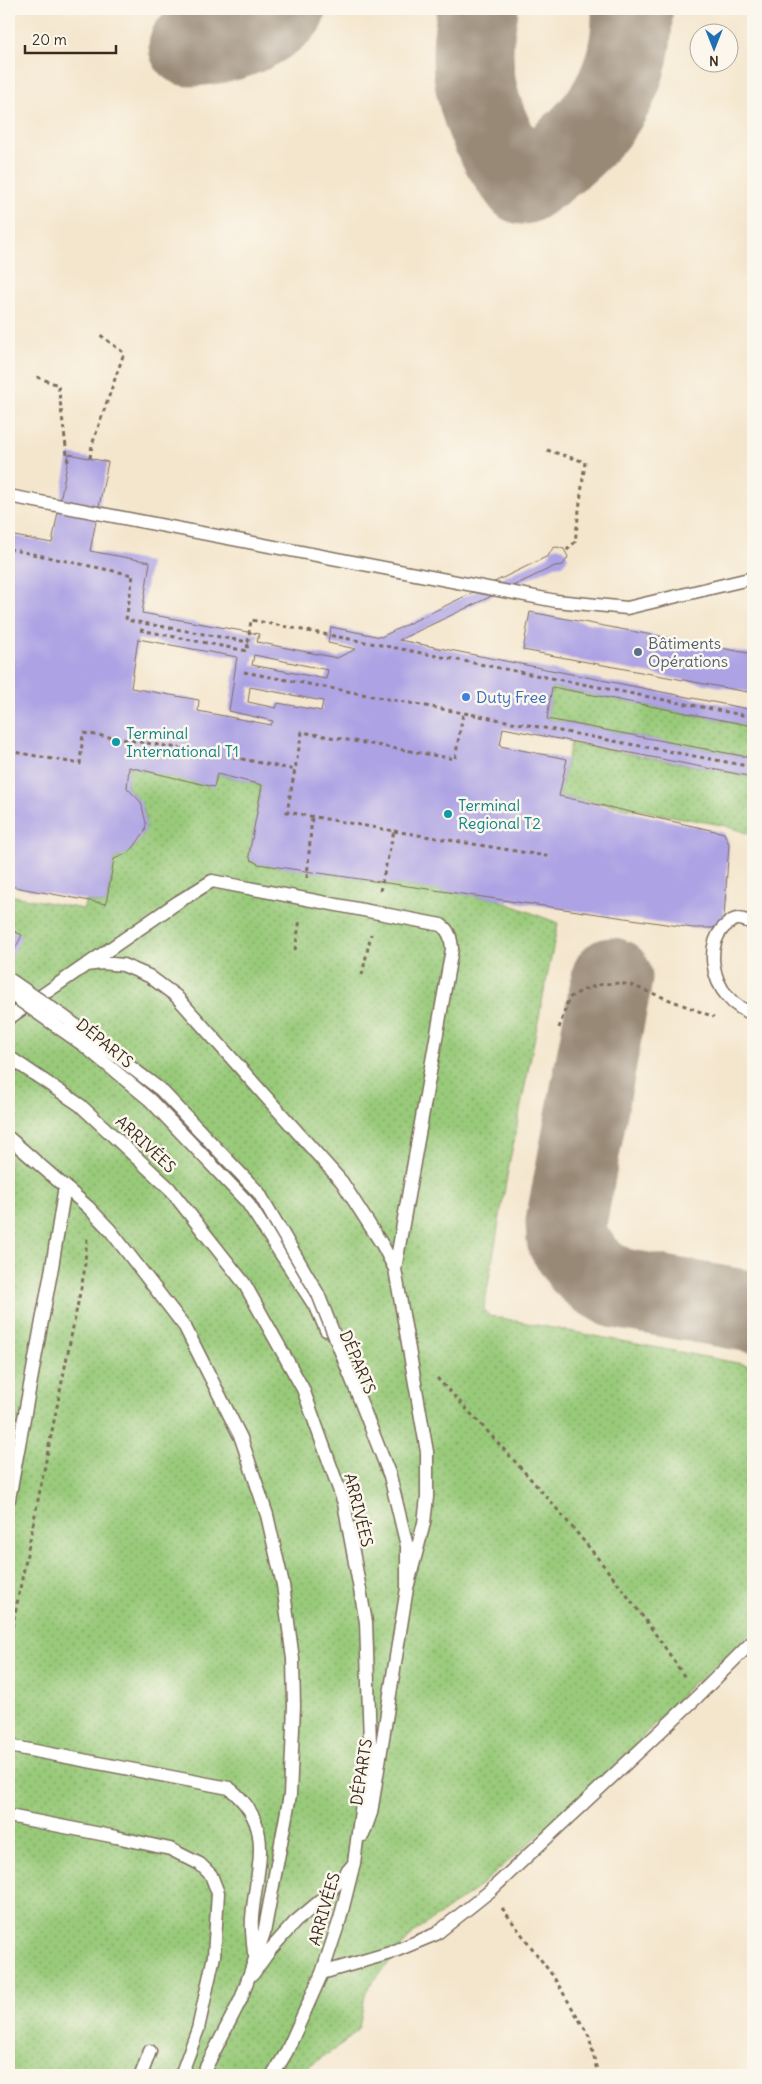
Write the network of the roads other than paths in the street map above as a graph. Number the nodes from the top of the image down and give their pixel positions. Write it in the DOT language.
graph roads {
  1 [pos="9,496"];
  2 [pos="753,578"];
  3 [pos="753,923"];
  4 [pos="86,965"];
  5 [pos="9,979"];
  6 [pos="9,992"];
  7 [pos="753,1014"];
  8 [pos="9,1018"];
  9 [pos="9,1057"];
  10 [pos="9,1138"];
  11 [pos="65,1186"];
  12 [pos="395,1269"];
  13 [pos="390,1476"];
  14 [pos="9,1499"];
  15 [pos="407,1588"];
  16 [pos="753,1641"];
  17 [pos="9,1746"];
  18 [pos="9,1816"];
  19 [pos="354,1863"];
  20 [pos="254,1958"];
  21 [pos="322,1973"];
  22 [pos="248,1981"];
  23 [pos="150,2051"];
  24 [pos="141,2075"];
  25 [pos="181,2075"];
  26 [pos="202,2075"];
  27 [pos="273,2075"];
  1 -- 2 [label="lane"];
  3 -- 7 [label="lane"];
  4 -- 8 [label="lane"];
  4 -- 12 [label="lane"];
  4 -- 12 [label="lane"];
  5 -- 13 [label="lane, bridge"];
  6 -- 13 [label="lane, DÉPARTS, bridge"];
  9 -- 19 [label="lane, ARRIVÉES"];
  10 -- 11 [label="lane"];
  11 -- 14 [label="lane"];
  11 -- 20 [label="lane"];
  12 -- 15 [label="lane"];
  13 -- 15 [label="lane, DÉPARTS"];
  15 -- 19 [label="lane, DÉPARTS"];
  16 -- 21 [label="lane"];
  17 -- 20 [label="lane"];
  18 -- 25 [label="lane"];
  19 -- 21 [label="lane, ARRIVÉES"];
  19 -- 22 [label="lane"];
  20 -- 22 [label="lane"];
  21 -- 27 [label="lane, ARRIVÉES"];
  22 -- 26 [label="lane"];
  23 -- 24 [label="lane"];
}
